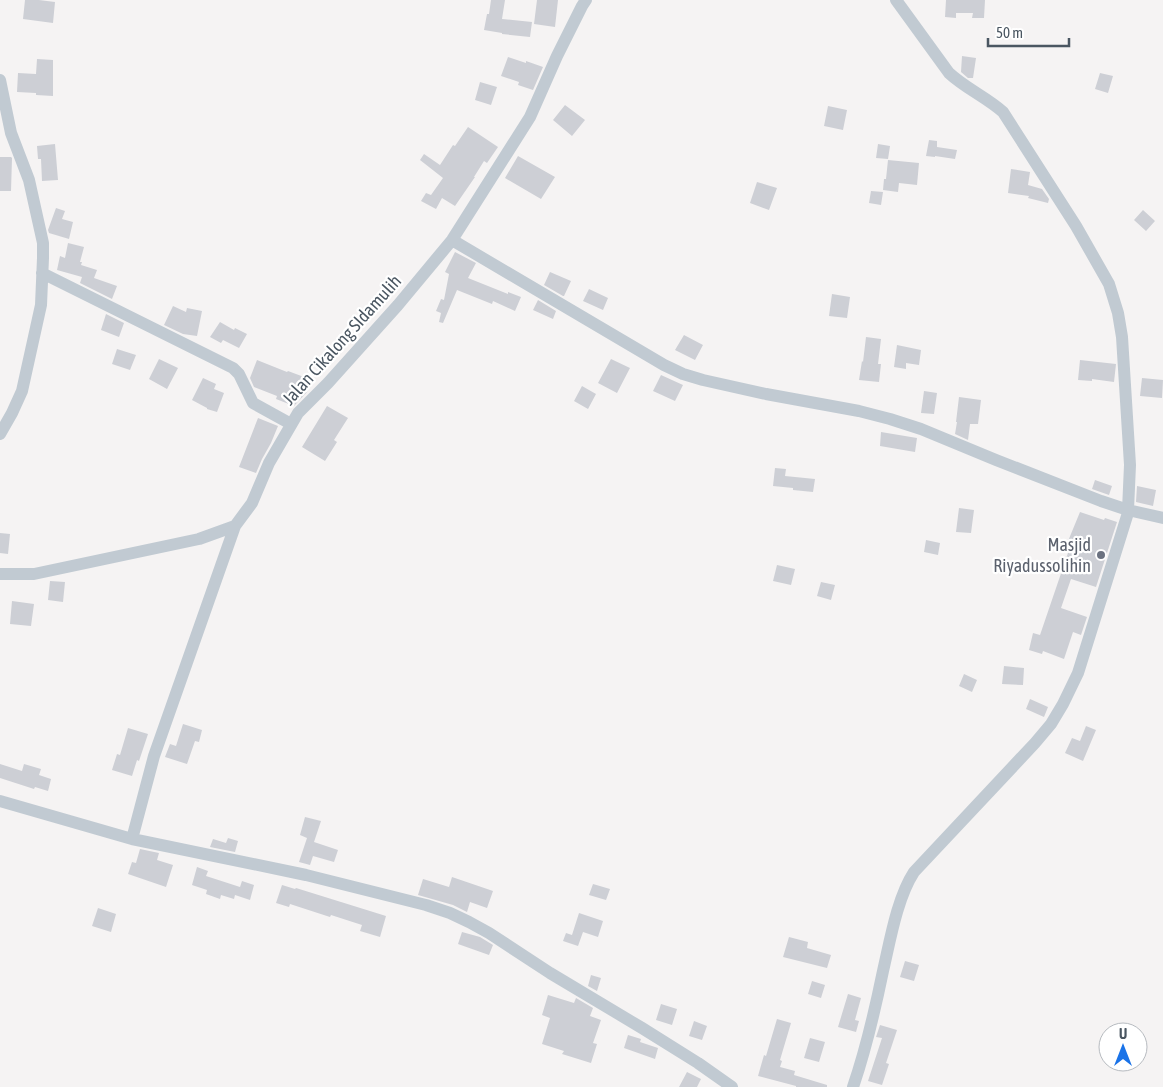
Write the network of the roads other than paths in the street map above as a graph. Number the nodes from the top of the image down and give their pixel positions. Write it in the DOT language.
graph roads {
  1 [pos="586,0"];
  2 [pos="896,0"];
  3 [pos="0,80"];
  4 [pos="452,240"];
  5 [pos="42,273"];
  6 [pos="292,424"];
  7 [pos="0,434"];
  8 [pos="1128,510"];
  9 [pos="1163,518"];
  10 [pos="235,526"];
  11 [pos="0,574"];
  12 [pos="0,801"];
  13 [pos="132,838"];
  14 [pos="732,1087"];
  15 [pos="853,1087"];
  1 -- 4 [label="street, Jalan Cikalong SIdamulih"];
  2 -- 8 [label="street"];
  3 -- 5 [label="street"];
  4 -- 6 [label="street, Jalan Cikalong SIdamulih"];
  4 -- 8 [label="street"];
  5 -- 6 [label="street"];
  5 -- 7 [label="street"];
  6 -- 10 [label="street, Jalan Cikalong SIdamulih"];
  8 -- 9 [label="street"];
  8 -- 15 [label="street"];
  10 -- 11 [label="street"];
  10 -- 13 [label="street, Jalan Cikalong SIdamulih"];
  12 -- 13 [label="street"];
  13 -- 14 [label="street"];
}
